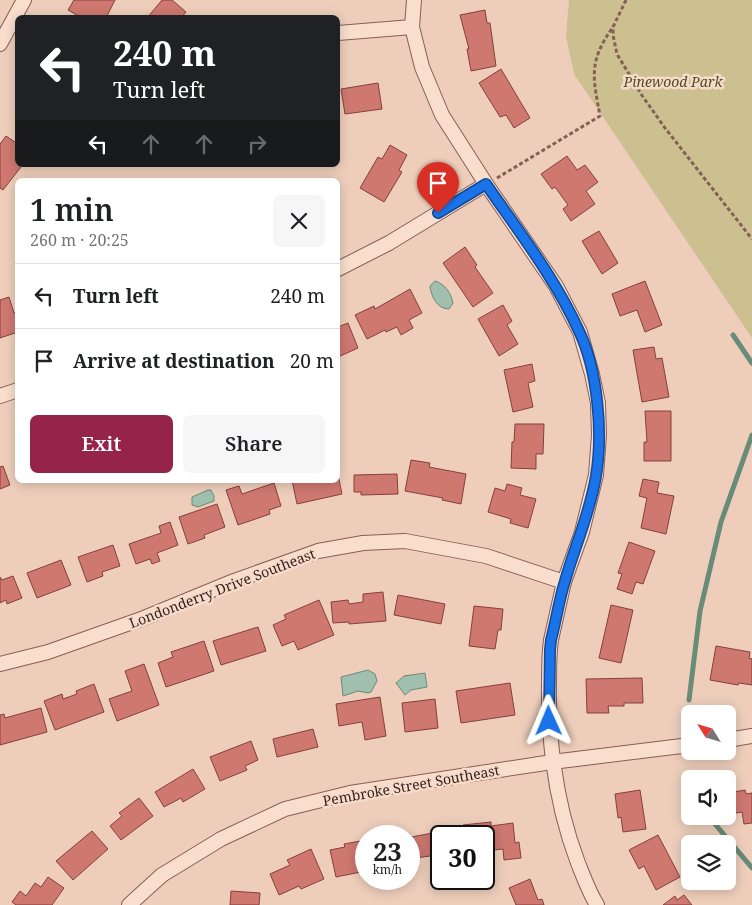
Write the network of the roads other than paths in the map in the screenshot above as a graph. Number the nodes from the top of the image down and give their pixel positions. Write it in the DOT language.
graph roads {
  1 [pos="24,0"];
  2 [pos="414,0"];
  3 [pos="16,15"];
  4 [pos="15,16"];
  5 [pos="412,27"];
  6 [pos="340,33"];
  7 [pos="0,44"];
  8 [pos="486,184"];
  9 [pos="340,268"];
  10 [pos="15,391"];
  11 [pos="0,396"];
  12 [pos="564,582"];
  13 [pos="0,664"];
  14 [pos="752,736"];
  15 [pos="736,739"];
  16 [pos="681,746"];
  17 [pos="552,762"];
  18 [pos="129,905"];
  19 [pos="597,905"];
  1 -- 3 [label="street"];
  2 -- 5 [label="street"];
  4 -- 7 [label="street"];
  5 -- 6 [label="street"];
  5 -- 8 [label="street"];
  8 -- 9 [label="street"];
  8 -- 12 [label="street"];
  10 -- 11 [label="street"];
  12 -- 13 [label="street, Londonderry Drive Southeast"];
  12 -- 17 [label="street"];
  14 -- 15 [label="street"];
  16 -- 17 [label="street, Pembroke Street Southeast"];
  17 -- 18 [label="street, Pembroke Street Southeast"];
  17 -- 19 [label="street"];
}
